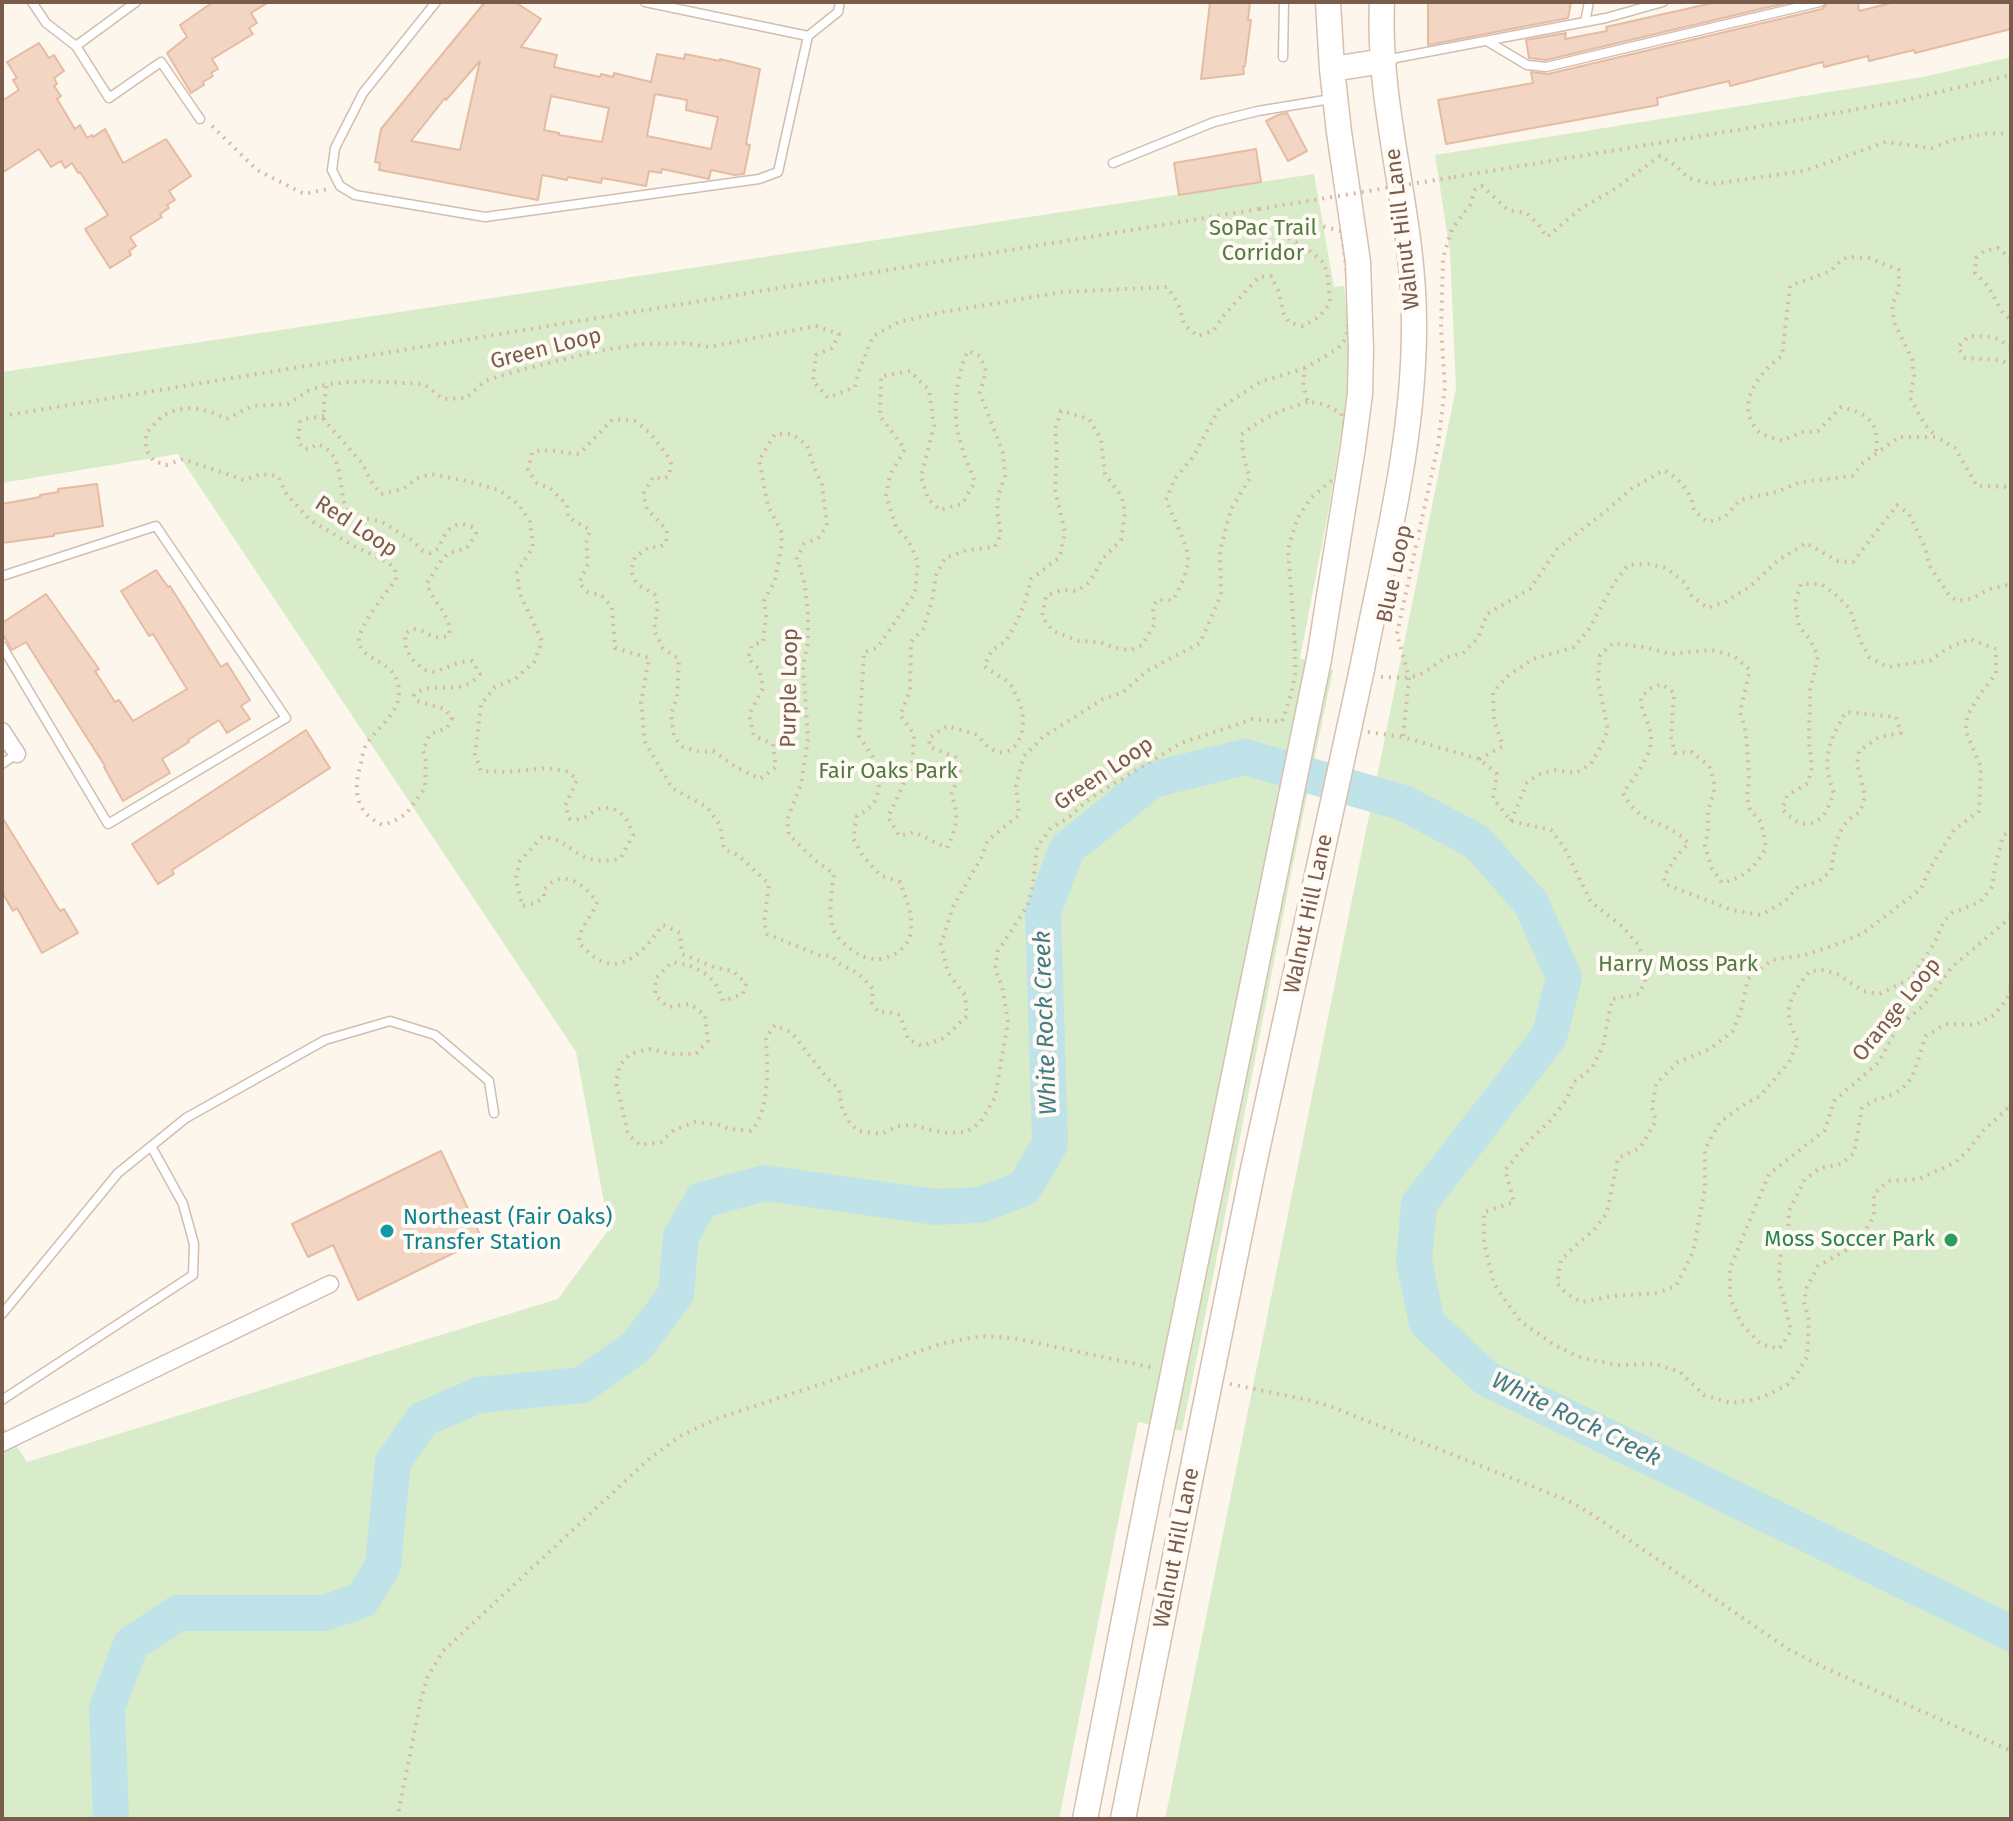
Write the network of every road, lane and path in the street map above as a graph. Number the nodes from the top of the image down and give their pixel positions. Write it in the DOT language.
graph roads {
  1 [pos="32,2"];
  2 [pos="136,2"];
  3 [pos="436,2"];
  4 [pos="645,2"];
  5 [pos="840,2"];
  6 [pos="1284,2"];
  7 [pos="1328,2"];
  8 [pos="1382,2"];
  9 [pos="1589,2"];
  10 [pos="1663,2"];
  11 [pos="1820,2"];
  12 [pos="1585,22"];
  13 [pos="808,36"];
  14 [pos="1487,41"];
  15 [pos="76,46"];
  16 [pos="1283,57"];
  17 [pos="1384,61"];
  18 [pos="1332,69"];
  19 [pos="2011,75"];
  20 [pos="1335,99"];
  21 [pos="200,119"];
  22 [pos="2011,134"];
  23 [pos="1113,163"];
  24 [pos="340,186"];
  25 [pos="2011,259"];
  26 [pos="2011,319"];
  27 [pos="2011,347"];
  28 [pos="2011,365"];
  29 [pos="1305,368"];
  30 [pos="327,384"];
  31 [pos="1308,402"];
  32 [pos="2,416"];
  33 [pos="324,416"];
  34 [pos="1937,437"];
  35 [pos="1875,454"];
  36 [pos="2011,487"];
  37 [pos="2,576"];
  38 [pos="2011,584"];
  39 [pos="2,646"];
  40 [pos="1409,678"];
  41 [pos="2,731"];
  42 [pos="17,754"];
  43 [pos="1479,759"];
  44 [pos="2,764"];
  45 [pos="1511,821"];
  46 [pos="2011,829"];
  47 [pos="2011,917"];
  48 [pos="2011,988"];
  49 [pos="2011,1105"];
  50 [pos="494,1113"];
  51 [pos="151,1146"];
  52 [pos="330,1284"];
  53 [pos="2,1314"];
  54 [pos="2,1400"];
  55 [pos="2,1443"];
  56 [pos="1085,1819"];
  57 [pos="1123,1819"];
  1 -- 15 [label="lane"];
  2 -- 15 [label="lane"];
  3 -- 24 [label="lane"];
  4 -- 13 [label="lane"];
  5 -- 13 [label="lane"];
  6 -- 16 [label="lane"];
  7 -- 18 [label="main road, Walnut Hill Lane"];
  8 -- 17 [label="main road, Walnut Hill Lane"];
  9 -- 12 [label="lane"];
  10 -- 12 [label="lane"];
  11 -- 14 [label="lane"];
  12 -- 14 [label="lane"];
  13 -- 24 [label="lane"];
  14 -- 17 [label="lane"];
  15 -- 21 [label="lane"];
  17 -- 18 [label="main road"];
  17 -- 57 [label="main road, Walnut Hill Lane, bridge"];
  18 -- 20 [label="main road, Walnut Hill Lane"];
  19 -- 32 [label="path, bridge"];
  20 -- 23 [label="lane"];
  20 -- 56 [label="main road, Walnut Hill Lane, bridge"];
  21 -- 24 [label="path"];
  22 -- 40 [label="path, Blue Loop"];
  25 -- 26 [label="path"];
  27 -- 28 [label="path"];
  29 -- 30 [label="path, Green Loop"];
  29 -- 31 [label="path"];
  29 -- 31 [label="path, Purple Loop"];
  30 -- 33 [label="path"];
  30 -- 33 [label="path, Red Loop"];
  31 -- 33 [label="path, Green Loop"];
  34 -- 35 [label="path"];
  34 -- 35 [label="path"];
  34 -- 36 [label="path"];
  35 -- 40 [label="path"];
  37 -- 39 [label="lane"];
  38 -- 43 [label="path"];
  40 -- 43 [label="path, Blue Loop"];
  41 -- 42 [label="street"];
  42 -- 44 [label="lane"];
  43 -- 45 [label="path"];
  45 -- 46 [label="path, Orange Loop"];
  45 -- 49 [label="path"];
  47 -- 48 [label="path, Orange Loop"];
  50 -- 51 [label="lane"];
  51 -- 53 [label="lane"];
  51 -- 54 [label="lane"];
  52 -- 55 [label="street"];
}
